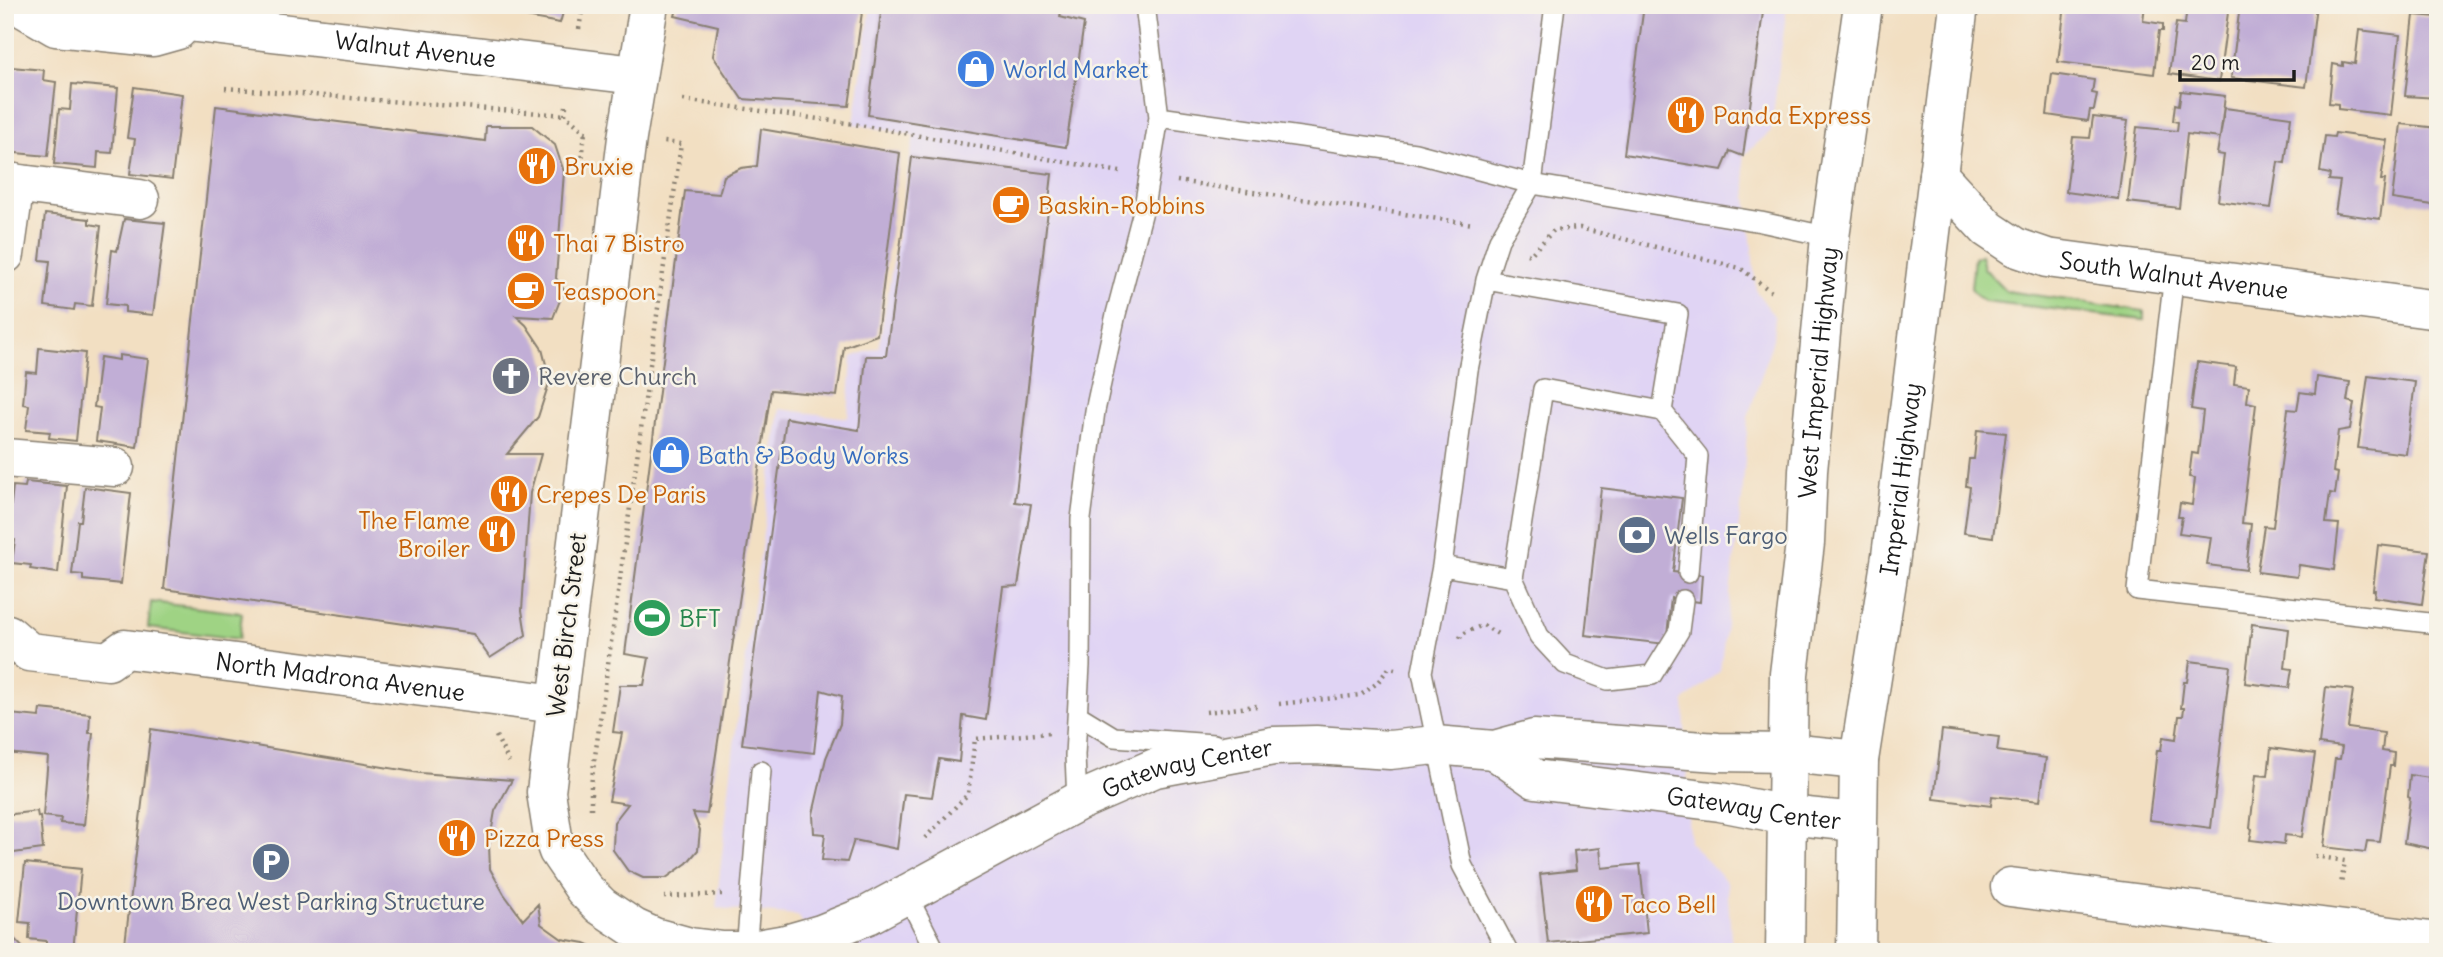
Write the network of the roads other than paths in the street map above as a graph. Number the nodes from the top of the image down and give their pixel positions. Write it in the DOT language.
graph roads {
  1 [pos="115,5"];
  2 [pos="649,5"];
  3 [pos="1145,5"];
  4 [pos="1555,5"];
  5 [pos="1863,5"];
  6 [pos="1959,5"];
  7 [pos="23,7"];
  8 [pos="196,23"];
  9 [pos="636,75"];
  10 [pos="1159,117"];
  11 [pos="1938,175"];
  12 [pos="10,183"];
  13 [pos="1532,184"];
  14 [pos="140,199"];
  15 [pos="1830,237"];
  16 [pos="5,254"];
  17 [pos="2175,275"];
  18 [pos="1486,280"];
  19 [pos="2438,310"];
  20 [pos="1662,411"];
  21 [pos="5,458"];
  22 [pos="115,467"];
  23 [pos="1442,566"];
  24 [pos="1688,573"];
  25 [pos="1514,578"];
  26 [pos="1683,600"];
  27 [pos="2438,624"];
  28 [pos="7,633"];
  29 [pos="557,704"];
  30 [pos="1078,715"];
  31 [pos="1435,745"];
  32 [pos="1273,746"];
  33 [pos="1494,750"];
  34 [pos="1787,753"];
  35 [pos="1859,760"];
  36 [pos="761,771"];
  37 [pos="1077,802"];
  38 [pos="1787,815"];
  39 [pos="1856,822"];
  40 [pos="2010,887"];
  41 [pos="907,895"];
  42 [pos="2438,943"];
  43 [pos="690,949"];
  44 [pos="746,951"];
  45 [pos="936,952"];
  46 [pos="1508,952"];
  47 [pos="1785,952"];
  48 [pos="1856,952"];
  1 -- 8 [label="street, Walnut Avenue"];
  2 -- 9 [label="street, West Birch Street"];
  3 -- 10 [label="lane"];
  4 -- 13 [label="lane"];
  5 -- 15 [label="street, West Imperial Highway"];
  6 -- 11 [label="street, Imperial Highway"];
  7 -- 8 [label="street, Walnut Avenue"];
  8 -- 9 [label="street, Walnut Avenue"];
  9 -- 29 [label="street, West Birch Street"];
  10 -- 13 [label="lane"];
  10 -- 30 [label="lane"];
  11 -- 17 [label="street, South Walnut Avenue"];
  11 -- 35 [label="street, Imperial Highway"];
  12 -- 14 [label="street"];
  12 -- 16 [label="street"];
  13 -- 15 [label="lane"];
  13 -- 18 [label="lane"];
  15 -- 34 [label="street, West Imperial Highway"];
  17 -- 19 [label="street, South Walnut Avenue"];
  17 -- 27 [label="lane"];
  18 -- 20 [label="lane"];
  18 -- 23 [label="lane"];
  20 -- 24 [label="lane"];
  20 -- 25 [label="lane"];
  21 -- 22 [label="street"];
  23 -- 25 [label="lane"];
  23 -- 31 [label="lane"];
  25 -- 26 [label="lane"];
  28 -- 29 [label="street, North Madrona Avenue"];
  29 -- 43 [label="street, West Birch Street"];
  30 -- 32 [label="lane"];
  30 -- 37 [label="lane"];
  31 -- 32 [label="street, Gateway Center"];
  31 -- 33 [label="street, Gateway Center"];
  31 -- 46 [label="lane"];
  32 -- 37 [label="street, Gateway Center"];
  33 -- 34 [label="street, Gateway Center"];
  33 -- 38 [label="street, Gateway Center"];
  34 -- 35 [label="street, Gateway Center"];
  34 -- 38 [label="street, West Imperial Highway"];
  35 -- 39 [label="street, Imperial Highway"];
  36 -- 44 [label="lane"];
  37 -- 41 [label="street, Gateway Center"];
  38 -- 39 [label="street, Gateway Center"];
  38 -- 47 [label="street, West Imperial Highway"];
  39 -- 48 [label="street, Imperial Highway"];
  40 -- 42 [label="street"];
  41 -- 44 [label="street, West Birch Street"];
  41 -- 45 [label="lane"];
  43 -- 44 [label="street, West Birch Street"];
}
